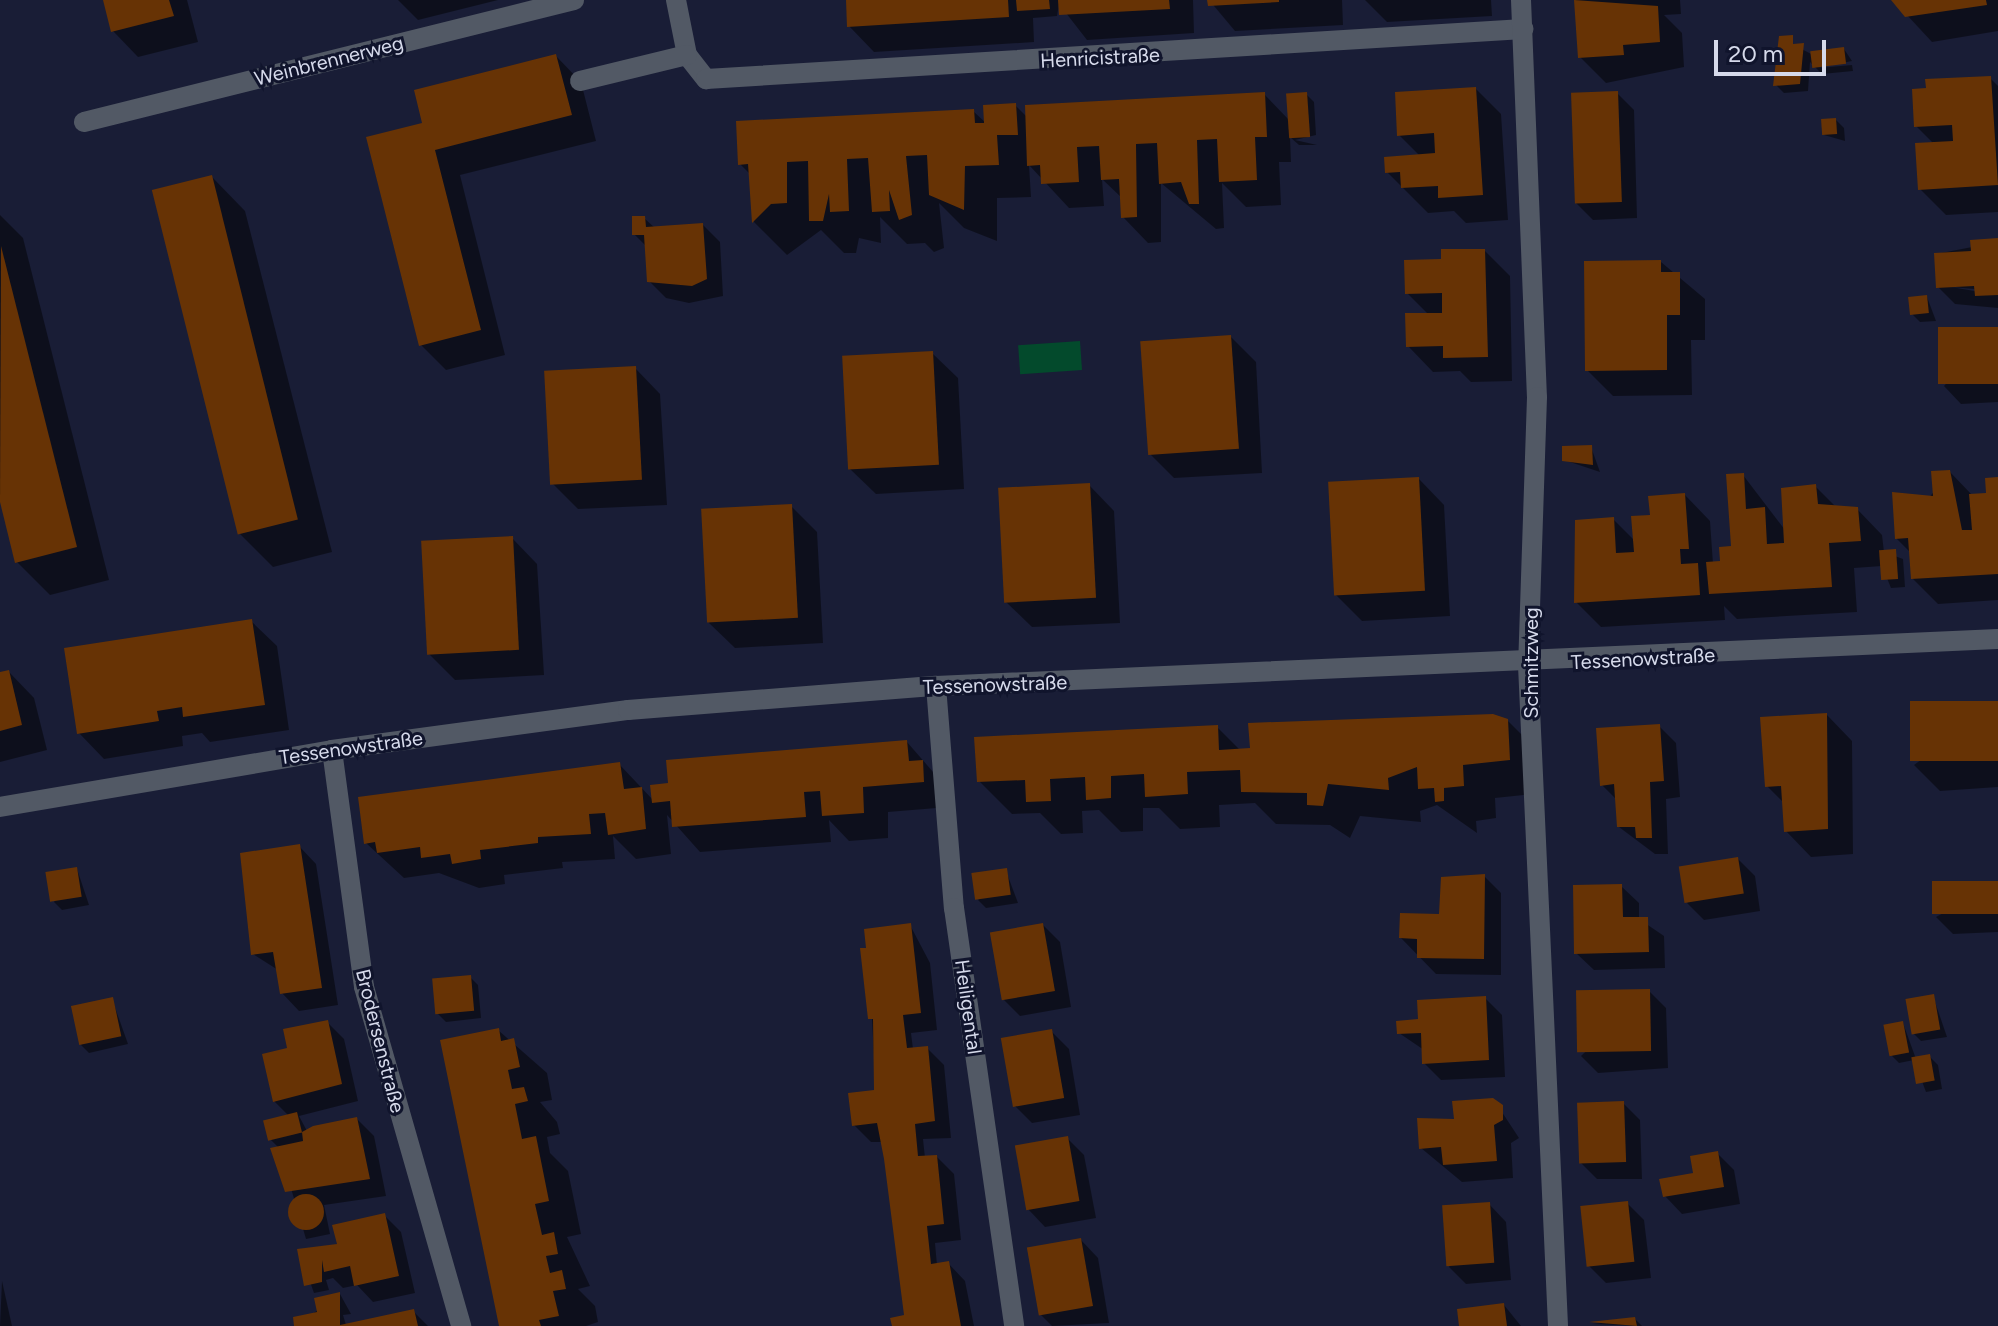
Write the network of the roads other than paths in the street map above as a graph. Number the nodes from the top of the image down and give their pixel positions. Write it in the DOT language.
graph roads {
  1 [pos="574,0"];
  2 [pos="676,0"];
  3 [pos="1521,0"];
  4 [pos="1523,29"];
  5 [pos="687,55"];
  6 [pos="580,81"];
  7 [pos="84,122"];
  8 [pos="1998,639"];
  9 [pos="1528,665"];
  10 [pos="936,686"];
  11 [pos="332,750"];
  12 [pos="0,807"];
  13 [pos="461,1326"];
  14 [pos="1014,1326"];
  15 [pos="1558,1326"];
  1 -- 7 [label="street, Weinbrennerweg"];
  2 -- 5 [label="street"];
  3 -- 4 [label="street, Schmitzweg"];
  4 -- 5 [label="street, Henricistraße"];
  4 -- 9 [label="street, Schmitzweg"];
  5 -- 6 [label="street"];
  8 -- 9 [label="street, Tessenowstraße"];
  9 -- 10 [label="street, Tessenowstraße"];
  9 -- 15 [label="street, Schmitzweg"];
  10 -- 11 [label="street, Tessenowstraße"];
  10 -- 14 [label="street, Heiligental"];
  11 -- 12 [label="street, Tessenowstraße"];
  11 -- 13 [label="street, Brodersenstraße"];
}
